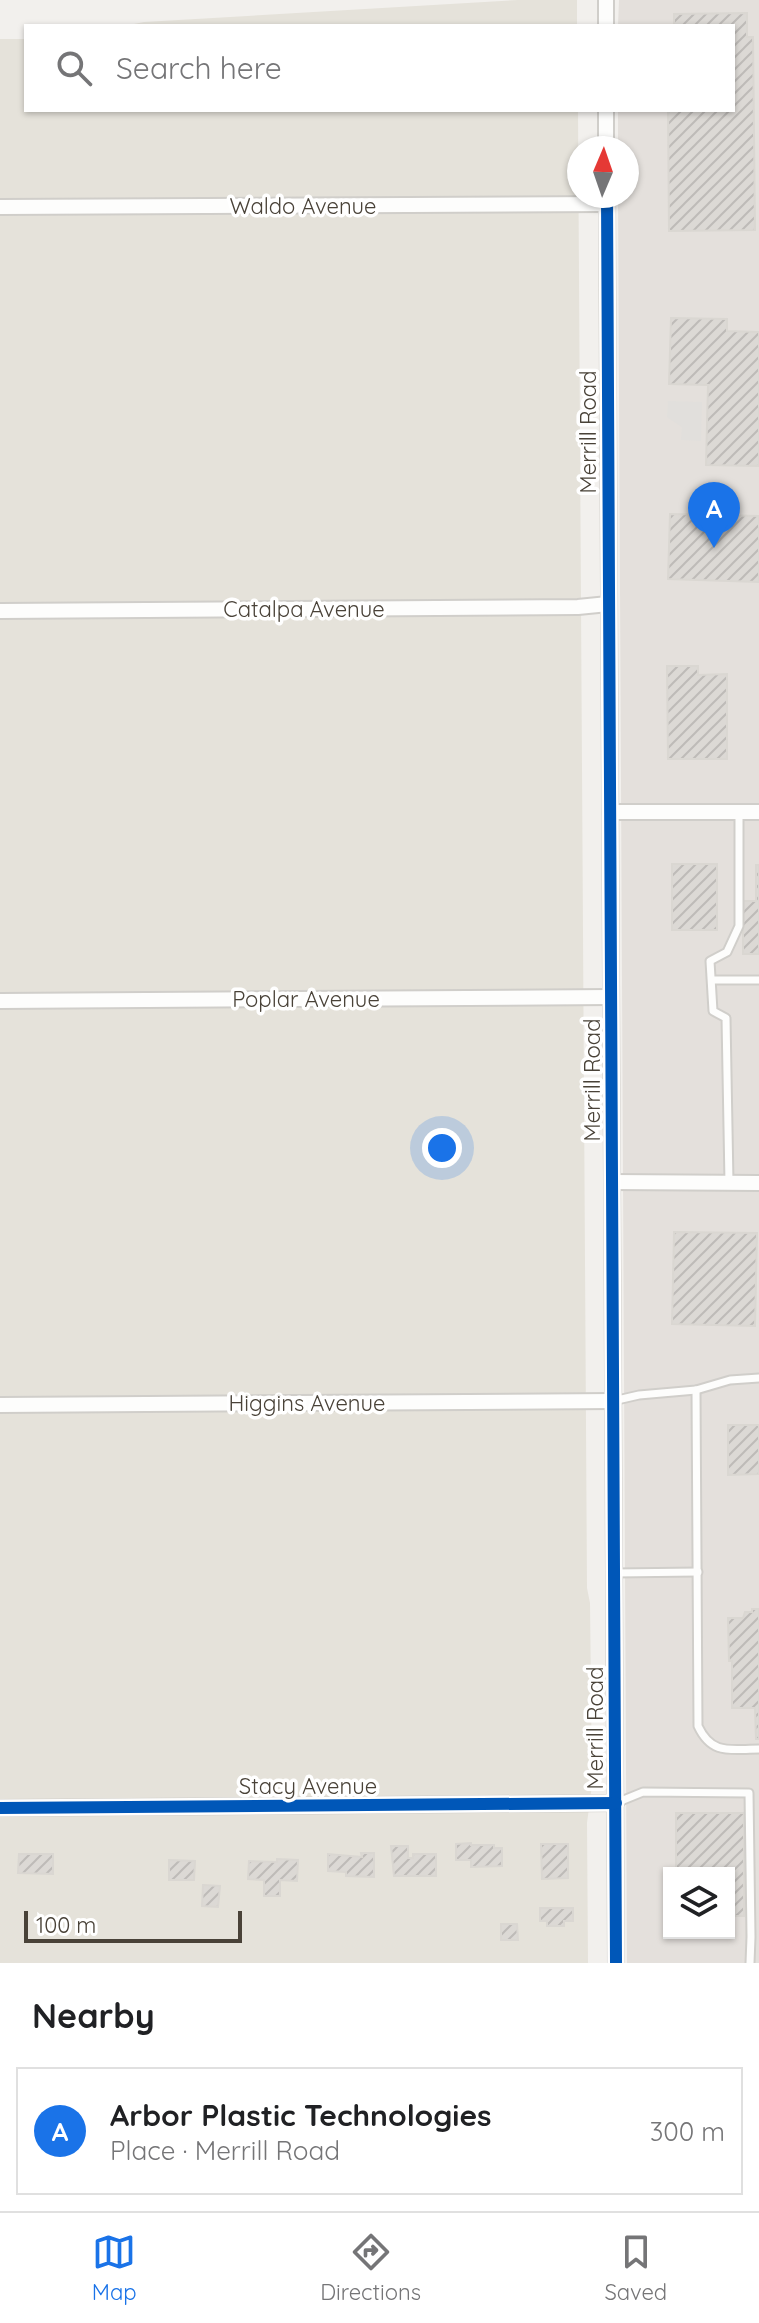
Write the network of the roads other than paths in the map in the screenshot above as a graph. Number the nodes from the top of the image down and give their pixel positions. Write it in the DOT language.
graph roads {
  1 [pos="606,0"];
  2 [pos="606,24"];
  3 [pos="606,112"];
  4 [pos="606,136"];
  5 [pos="567,200"];
  6 [pos="0,207"];
  7 [pos="607,208"];
  8 [pos="608,604"];
  9 [pos="0,611"];
  10 [pos="610,812"];
  11 [pos="759,812"];
  12 [pos="739,813"];
  13 [pos="712,980"];
  14 [pos="759,980"];
  15 [pos="611,997"];
  16 [pos="0,1001"];
  17 [pos="612,1182"];
  18 [pos="729,1183"];
  19 [pos="759,1183"];
  20 [pos="759,1378"];
  21 [pos="696,1390"];
  22 [pos="613,1401"];
  23 [pos="0,1405"];
  24 [pos="698,1572"];
  25 [pos="615,1573"];
  26 [pos="759,1749"];
  27 [pos="616,1803"];
  28 [pos="0,1808"];
  29 [pos="616,1963"];
  30 [pos="750,1963"];
  1 -- 2 [label="street"];
  3 -- 4 [label="street"];
  5 -- 6 [label="street, Waldo Avenue"];
  7 -- 8 [label="street, Merrill Road"];
  8 -- 9 [label="street, Catalpa Avenue"];
  8 -- 10 [label="street, Merrill Road"];
  10 -- 12 [label="street"];
  10 -- 15 [label="street, Merrill Road"];
  11 -- 12 [label="street"];
  12 -- 13 [label="lane"];
  13 -- 14 [label="lane"];
  13 -- 18 [label="lane"];
  15 -- 16 [label="street, Poplar Avenue"];
  15 -- 17 [label="street, Merrill Road"];
  17 -- 18 [label="street"];
  17 -- 22 [label="street, Merrill Road"];
  18 -- 19 [label="street"];
  20 -- 21 [label="lane"];
  21 -- 22 [label="lane"];
  21 -- 24 [label="lane"];
  22 -- 23 [label="street, Higgins Avenue"];
  22 -- 25 [label="street, Merrill Road"];
  24 -- 25 [label="lane"];
  24 -- 26 [label="lane"];
  25 -- 27 [label="street, Merrill Road"];
  27 -- 28 [label="street, Stacy Avenue"];
  27 -- 29 [label="street, Merrill Road"];
  27 -- 30 [label="lane"];
}
